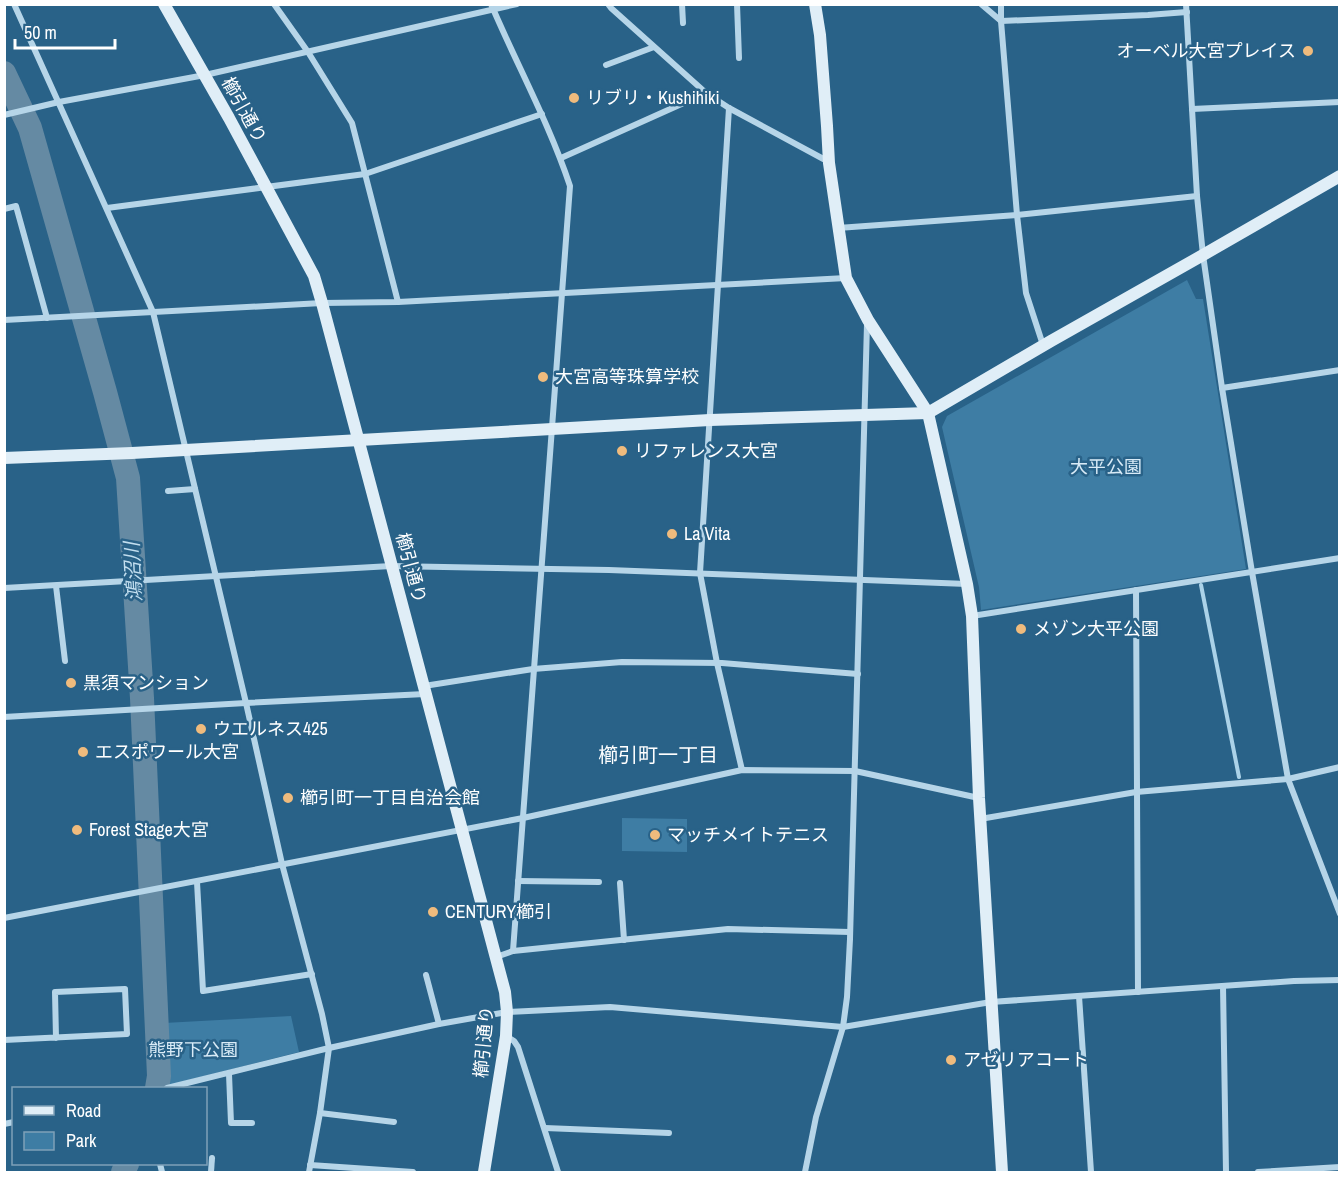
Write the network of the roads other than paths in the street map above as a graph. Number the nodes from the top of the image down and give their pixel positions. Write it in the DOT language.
graph roads {
  1 [pos="14,4"];
  2 [pos="164,4"];
  3 [pos="274,4"];
  4 [pos="517,4"];
  5 [pos="608,4"];
  6 [pos="682,4"];
  7 [pos="737,4"];
  8 [pos="815,4"];
  9 [pos="981,4"];
  10 [pos="1001,4"];
  11 [pos="492,7"];
  12 [pos="1186,8"];
  13 [pos="1001,21"];
  14 [pos="683,23"];
  15 [pos="654,47"];
  16 [pos="308,52"];
  17 [pos="739,58"];
  18 [pos="606,65"];
  19 [pos="205,75"];
  20 [pos="706,93"];
  21 [pos="59,102"];
  22 [pos="1340,102"];
  23 [pos="729,108"];
  24 [pos="1192,109"];
  25 [pos="542,114"];
  26 [pos="4,115"];
  27 [pos="561,158"];
  28 [pos="829,163"];
  29 [pos="365,174"];
  30 [pos="1340,176"];
  31 [pos="266,187"];
  32 [pos="1197,196"];
  33 [pos="107,208"];
  34 [pos="4,209"];
  35 [pos="1017,215"];
  36 [pos="838,228"];
  37 [pos="1203,255"];
  38 [pos="846,278"];
  39 [pos="717,285"];
  40 [pos="562,292"];
  41 [pos="398,302"];
  42 [pos="322,303"];
  43 [pos="153,312"];
  44 [pos="47,318"];
  45 [pos="4,320"];
  46 [pos="867,320"];
  47 [pos="1044,345"];
  48 [pos="1340,370"];
  49 [pos="1222,388"];
  50 [pos="928,413"];
  51 [pos="864,414"];
  52 [pos="710,420"];
  53 [pos="552,430"];
  54 [pos="359,440"];
  55 [pos="186,449"];
  56 [pos="4,458"];
  57 [pos="195,489"];
  58 [pos="168,491"];
  59 [pos="1340,558"];
  60 [pos="391,566"];
  61 [pos="541,569"];
  62 [pos="1252,572"];
  63 [pos="700,573"];
  64 [pos="216,576"];
  65 [pos="860,579"];
  66 [pos="967,584"];
  67 [pos="56,586"];
  68 [pos="4,588"];
  69 [pos="1136,590"];
  70 [pos="972,616"];
  71 [pos="65,661"];
  72 [pos="717,663"];
  73 [pos="533,669"];
  74 [pos="858,674"];
  75 [pos="424,690"];
  76 [pos="246,703"];
  77 [pos="4,717"];
  78 [pos="1340,767"];
  79 [pos="742,770"];
  80 [pos="855,771"];
  81 [pos="1288,779"];
  82 [pos="1136,792"];
  83 [pos="979,798"];
  84 [pos="523,818"];
  85 [pos="980,819"];
  86 [pos="461,830"];
  87 [pos="282,864"];
  88 [pos="518,881"];
  89 [pos="197,882"];
  90 [pos="599,882"];
  91 [pos="620,883"];
  92 [pos="1340,914"];
  93 [pos="4,918"];
  94 [pos="850,932"];
  95 [pos="624,940"];
  96 [pos="513,951"];
  97 [pos="496,957"];
  98 [pos="312,974"];
  99 [pos="426,975"];
  100 [pos="1340,980"];
  101 [pos="1223,986"];
  102 [pos="1138,992"];
  103 [pos="1079,996"];
  104 [pos="991,1002"];
  105 [pos="507,1012"];
  106 [pos="439,1024"];
  107 [pos="843,1027"];
  108 [pos="506,1036"];
  109 [pos="56,1038"];
  110 [pos="4,1040"];
  111 [pos="330,1048"];
  112 [pos="229,1074"];
  113 [pos="205,1080"];
  114 [pos="178,1087"];
  115 [pos="205,1087"];
  116 [pos="320,1113"];
  117 [pos="394,1122"];
  118 [pos="252,1123"];
  119 [pos="545,1128"];
  120 [pos="669,1133"];
  121 [pos="212,1158"];
  122 [pos="310,1165"];
  123 [pos="1340,1167"];
  124 [pos="212,1173"];
  125 [pos="309,1173"];
  126 [pos="413,1173"];
  127 [pos="484,1173"];
  128 [pos="558,1173"];
  129 [pos="805,1173"];
  130 [pos="1002,1173"];
  131 [pos="1091,1173"];
  132 [pos="1226,1173"];
  133 [pos="1258,1173"];
  1 -- 21 [label="street"];
  2 -- 19 [label="street, 櫛引通り"];
  3 -- 16 [label="street"];
  4 -- 11 [label="street"];
  5 -- 15 [label="street"];
  6 -- 14 [label="street"];
  7 -- 17 [label="street"];
  8 -- 28 [label="street"];
  9 -- 13 [label="street"];
  10 -- 13 [label="street"];
  11 -- 16 [label="street"];
  11 -- 25 [label="street"];
  12 -- 13 [label="street"];
  12 -- 24 [label="street"];
  13 -- 35 [label="street"];
  15 -- 18 [label="street"];
  15 -- 20 [label="street"];
  16 -- 19 [label="street"];
  16 -- 29 [label="street"];
  19 -- 21 [label="street"];
  19 -- 31 [label="street, 櫛引通り"];
  20 -- 23 [label="street"];
  20 -- 27 [label="street"];
  21 -- 26 [label="street"];
  21 -- 33 [label="street"];
  22 -- 24 [label="street"];
  23 -- 28 [label="street"];
  23 -- 39 [label="street"];
  24 -- 32 [label="street"];
  25 -- 27 [label="street"];
  25 -- 29 [label="street"];
  27 -- 40 [label="street"];
  28 -- 36 [label="street"];
  29 -- 31 [label="street"];
  29 -- 41 [label="street"];
  30 -- 37 [label="street"];
  31 -- 33 [label="street"];
  31 -- 42 [label="street, 櫛引通り"];
  32 -- 35 [label="street"];
  32 -- 37 [label="street"];
  33 -- 43 [label="street"];
  34 -- 44 [label="street"];
  35 -- 36 [label="street"];
  35 -- 47 [label="street"];
  36 -- 38 [label="street"];
  37 -- 47 [label="street"];
  37 -- 49 [label="street"];
  38 -- 39 [label="street"];
  38 -- 46 [label="street"];
  39 -- 40 [label="street"];
  39 -- 52 [label="street"];
  40 -- 41 [label="street"];
  40 -- 53 [label="street"];
  41 -- 42 [label="street"];
  42 -- 43 [label="street"];
  42 -- 54 [label="street, 櫛引通り"];
  43 -- 44 [label="street"];
  43 -- 55 [label="street"];
  44 -- 45 [label="street"];
  46 -- 50 [label="street"];
  46 -- 51 [label="street"];
  47 -- 50 [label="street"];
  48 -- 49 [label="street"];
  49 -- 62 [label="street"];
  50 -- 51 [label="street"];
  50 -- 66 [label="street"];
  51 -- 52 [label="street"];
  51 -- 65 [label="street"];
  52 -- 53 [label="street"];
  52 -- 63 [label="street"];
  53 -- 54 [label="street"];
  53 -- 61 [label="street"];
  54 -- 55 [label="street"];
  54 -- 60 [label="street, 櫛引通り"];
  55 -- 56 [label="street"];
  55 -- 57 [label="street"];
  57 -- 58 [label="street"];
  57 -- 64 [label="street"];
  59 -- 62 [label="street"];
  60 -- 61 [label="street"];
  60 -- 64 [label="street"];
  60 -- 75 [label="street, 櫛引通り"];
  61 -- 63 [label="street"];
  61 -- 73 [label="street"];
  62 -- 69 [label="street"];
  62 -- 81 [label="street"];
  63 -- 65 [label="street"];
  63 -- 72 [label="street"];
  64 -- 67 [label="street"];
  64 -- 76 [label="street"];
  65 -- 66 [label="street"];
  65 -- 74 [label="street"];
  66 -- 70 [label="street"];
  67 -- 68 [label="street"];
  67 -- 71 [label="street"];
  69 -- 70 [label="street"];
  69 -- 82 [label="street"];
  70 -- 83 [label="street"];
  72 -- 73 [label="street"];
  72 -- 74 [label="street"];
  72 -- 79 [label="street"];
  73 -- 75 [label="street"];
  73 -- 84 [label="street"];
  74 -- 80 [label="street"];
  75 -- 76 [label="street"];
  75 -- 86 [label="street, 櫛引通り"];
  76 -- 77 [label="street"];
  76 -- 87 [label="street"];
  78 -- 81 [label="street"];
  79 -- 80 [label="street"];
  79 -- 84 [label="street"];
  80 -- 83 [label="street"];
  80 -- 94 [label="street"];
  81 -- 82 [label="street"];
  81 -- 92 [label="street"];
  82 -- 85 [label="street"];
  82 -- 102 [label="street"];
  83 -- 85 [label="street"];
  84 -- 86 [label="street"];
  84 -- 88 [label="street"];
  85 -- 104 [label="street"];
  86 -- 87 [label="street"];
  86 -- 97 [label="street, 櫛引通り"];
  87 -- 89 [label="street"];
  87 -- 98 [label="street"];
  88 -- 90 [label="street"];
  88 -- 96 [label="street"];
  89 -- 93 [label="street"];
  89 -- 98 [label="street"];
  91 -- 95 [label="street"];
  94 -- 95 [label="street"];
  94 -- 107 [label="street"];
  95 -- 96 [label="street"];
  96 -- 97 [label="street"];
  97 -- 105 [label="street, 櫛引通り"];
  98 -- 111 [label="street"];
  99 -- 106 [label="street"];
  100 -- 101 [label="street"];
  101 -- 102 [label="street"];
  101 -- 132 [label="street"];
  102 -- 103 [label="street"];
  103 -- 104 [label="street"];
  103 -- 131 [label="street"];
  104 -- 107 [label="street"];
  104 -- 130 [label="street"];
  105 -- 106 [label="street"];
  105 -- 107 [label="street"];
  105 -- 108 [label="street, 櫛引通り"];
  106 -- 111 [label="street"];
  107 -- 129 [label="street"];
  108 -- 119 [label="street"];
  108 -- 127 [label="street, 櫛引通り"];
  109 -- 109 [label="street"];
  109 -- 110 [label="street"];
  111 -- 112 [label="street"];
  111 -- 116 [label="street"];
  112 -- 113 [label="street"];
  112 -- 118 [label="street"];
  113 -- 114 [label="street"];
  113 -- 115 [label="street"];
  116 -- 117 [label="street"];
  116 -- 122 [label="street"];
  119 -- 120 [label="street"];
  119 -- 128 [label="street"];
  121 -- 124 [label="street"];
  122 -- 125 [label="street"];
  122 -- 126 [label="street"];
  123 -- 133 [label="street"];
}
